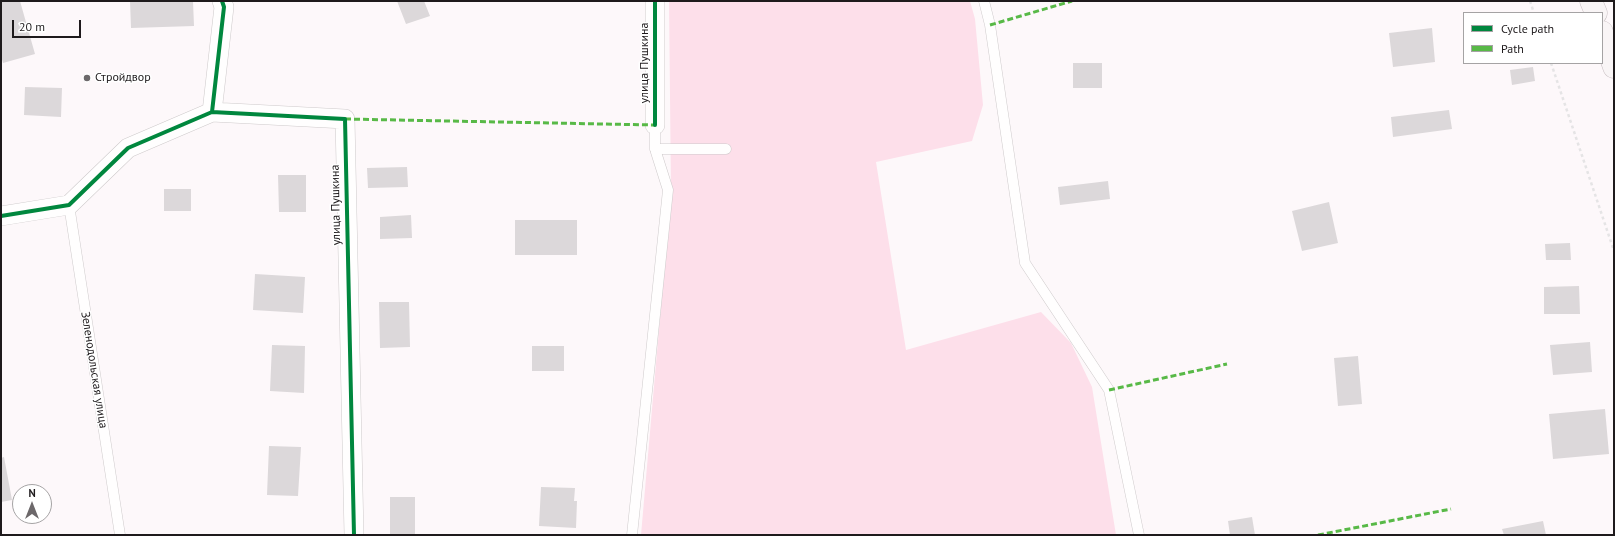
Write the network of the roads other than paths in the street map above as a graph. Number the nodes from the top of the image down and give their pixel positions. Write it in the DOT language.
graph roads {
  1 [pos="222,1"];
  2 [pos="655,1"];
  3 [pos="984,1"];
  4 [pos="1592,1"];
  5 [pos="1596,12"];
  6 [pos="1603,35"];
  7 [pos="1614,67"];
  8 [pos="212,112"];
  9 [pos="655,125"];
  10 [pos="655,149"];
  11 [pos="726,149"];
  12 [pos="69,205"];
  13 [pos="1,216"];
  14 [pos="120,535"];
  15 [pos="354,535"];
  16 [pos="632,535"];
  17 [pos="1139,535"];
  1 -- 8 [label="street"];
  2 -- 9 [label="street, улица Пушкина"];
  3 -- 17 [label="lane"];
  4 -- 5 [label="main road"];
  6 -- 7 [label="main road"];
  8 -- 12 [label="street"];
  8 -- 15 [label="street, улица Пушкина"];
  9 -- 10 [label="lane"];
  10 -- 11 [label="lane"];
  10 -- 16 [label="lane"];
  12 -- 13 [label="street"];
  12 -- 14 [label="lane, Зеленодольская улица"];
}
